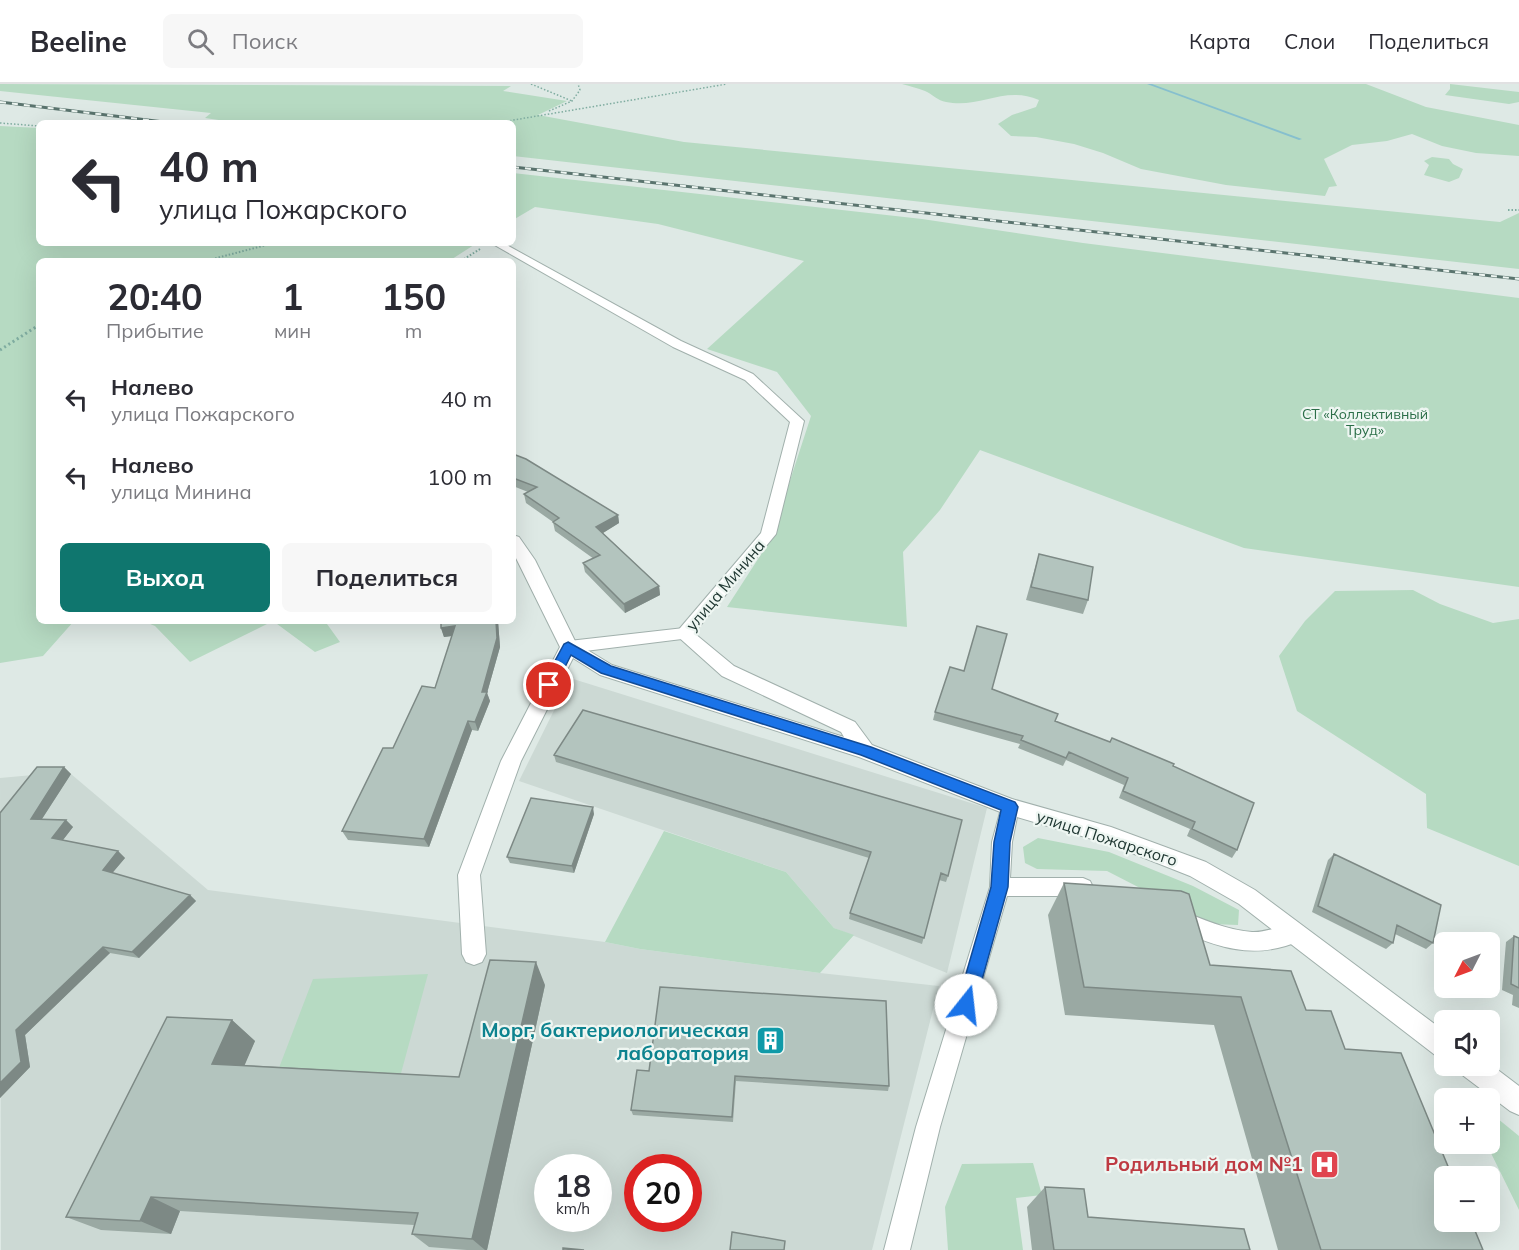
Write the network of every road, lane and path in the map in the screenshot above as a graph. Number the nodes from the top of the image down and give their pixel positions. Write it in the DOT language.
graph roads {
  1 [pos="531,84"];
  2 [pos="578,84"];
  3 [pos="727,84"];
  4 [pos="572,101"];
  5 [pos="537,116"];
  6 [pos="514,120"];
  7 [pos="0,123"];
  8 [pos="36,126"];
  9 [pos="1508,210"];
  10 [pos="1519,210"];
  11 [pos="262,246"];
  12 [pos="484,246"];
  13 [pos="500,246"];
  14 [pos="216,258"];
  15 [pos="466,258"];
  16 [pos="36,327"];
  17 [pos="0,350"];
  18 [pos="516,544"];
  19 [pos="684,634"];
  20 [pos="568,647"];
  21 [pos="865,751"];
  22 [pos="1010,807"];
  23 [pos="1000,887"];
  24 [pos="1102,888"];
  25 [pos="1163,912"];
  26 [pos="1295,933"];
  27 [pos="474,954"];
  28 [pos="1434,1038"];
  29 [pos="1485,1076"];
  30 [pos="1519,1102"];
  31 [pos="897,1250"];
  1 -- 4 [label="path"];
  2 -- 4 [label="path"];
  3 -- 5 [label="path"];
  4 -- 5 [label="path"];
  5 -- 6 [label="path"];
  7 -- 8 [label="path"];
  9 -- 10 [label="path"];
  11 -- 14 [label="path"];
  12 -- 15 [label="path"];
  13 -- 19 [label="street, улица Минина"];
  16 -- 17 [label="path"];
  18 -- 20 [label="street"];
  19 -- 20 [label="lane"];
  19 -- 21 [label="street, улица Минина"];
  20 -- 21 [label="street, улица Пожарского"];
  20 -- 27 [label="street"];
  21 -- 22 [label="street, улица Пожарского"];
  22 -- 23 [label="lane"];
  22 -- 26 [label="street, улица Пожарского"];
  23 -- 24 [label="lane"];
  23 -- 31 [label="lane"];
  25 -- 26 [label="lane"];
  26 -- 28 [label="street, улица Пожарского"];
  29 -- 30 [label="street"];
}
